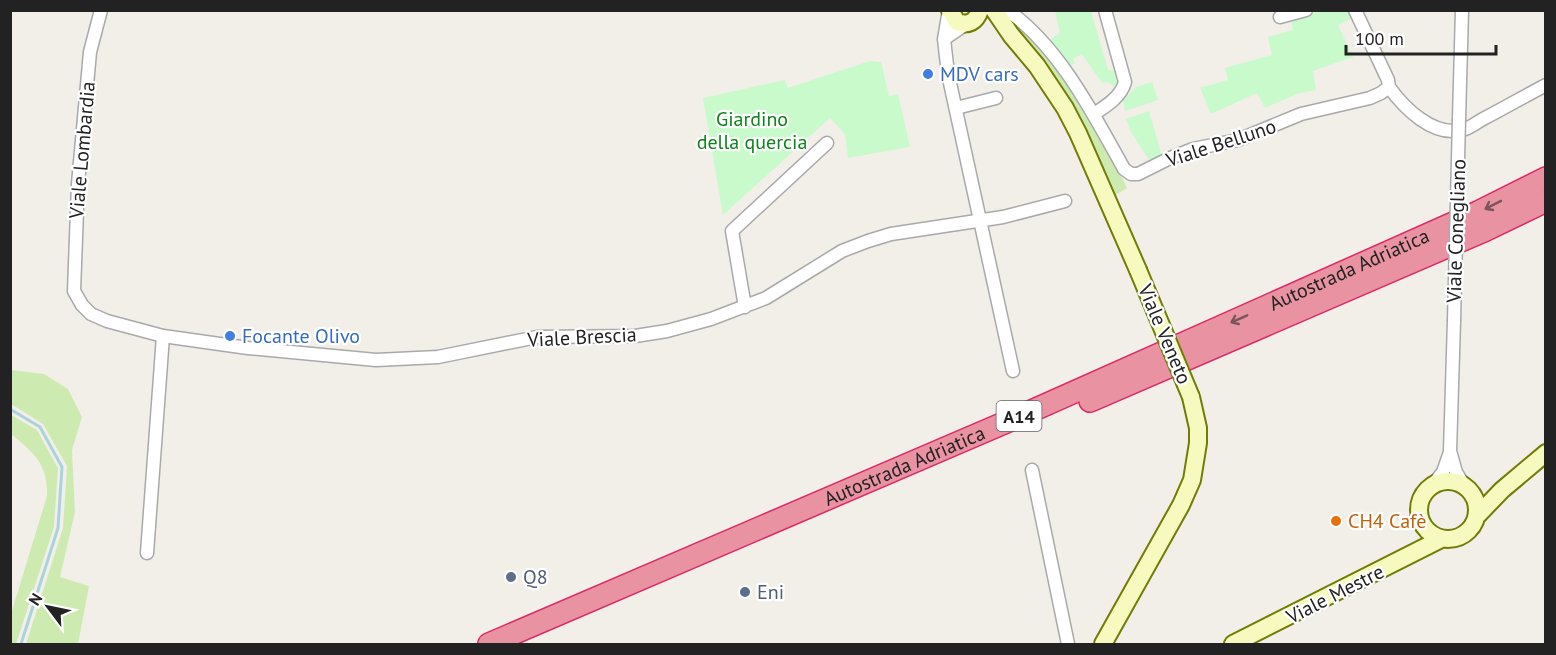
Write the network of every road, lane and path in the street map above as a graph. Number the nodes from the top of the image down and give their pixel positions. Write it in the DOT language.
graph roads {
  1 [pos="101,10"];
  2 [pos="949,10"];
  3 [pos="1106,10"];
  4 [pos="1306,10"];
  5 [pos="1355,10"];
  6 [pos="1462,10"];
  7 [pos="989,16"];
  8 [pos="1280,17"];
  9 [pos="944,39"];
  10 [pos="1545,85"];
  11 [pos="1389,87"];
  12 [pos="996,98"];
  13 [pos="956,108"];
  14 [pos="1094,114"];
  15 [pos="828,142"];
  16 [pos="1545,178"];
  17 [pos="1065,201"];
  18 [pos="1545,201"];
  19 [pos="981,221"];
  20 [pos="74,291"];
  21 [pos="746,307"];
  22 [pos="163,336"];
  23 [pos="1013,371"];
  24 [pos="1450,451"];
  25 [pos="1545,453"];
  26 [pos="1032,471"];
  27 [pos="1432,486"];
  28 [pos="1502,489"];
  29 [pos="1469,491"];
  30 [pos="1476,517"];
  31 [pos="1423,526"];
  32 [pos="1441,539"];
  33 [pos="147,553"];
  34 [pos="1404,558"];
  35 [pos="489,645"];
  36 [pos="524,645"];
  37 [pos="1068,645"];
  38 [pos="1103,645"];
  39 [pos="1233,645"];
  1 -- 20 [label="street, Viale Lombardia"];
  2 -- 7 [label="main road, Viale Veneto"];
  2 -- 9 [label="street"];
  3 -- 14 [label="street"];
  4 -- 8 [label="street"];
  5 -- 11 [label="street"];
  6 -- 24 [label="street, Viale Conegliano, bridge"];
  7 -- 9 [label="street"];
  7 -- 14 [label="street, Viale Belluno"];
  7 -- 38 [label="main road, Viale Veneto, bridge"];
  9 -- 13 [label="street"];
  10 -- 11 [label="street"];
  11 -- 14 [label="street, Viale Belluno"];
  12 -- 13 [label="street"];
  13 -- 19 [label="street"];
  15 -- 21 [label="street"];
  16 -- 35 [label="highway, Autostrada Adriatica / A14, one-way"];
  17 -- 19 [label="street, Viale Brescia"];
  18 -- 36 [label="highway, Autostrada Adriatica / A14"];
  19 -- 21 [label="street, Viale Brescia"];
  19 -- 23 [label="street"];
  20 -- 22 [label="street, Viale Brescia"];
  21 -- 22 [label="street, Viale Brescia"];
  22 -- 33 [label="street"];
  24 -- 27 [label="street, Viale Conegliano"];
  24 -- 29 [label="street, Viale Conegliano"];
  25 -- 28 [label="main road, Viale Mestre"];
  26 -- 37 [label="street"];
  27 -- 29 [label="main road, Viale Mestre"];
  27 -- 31 [label="main road"];
  28 -- 29 [label="main road, Viale Mestre"];
  28 -- 30 [label="main road, Viale Mestre"];
  29 -- 30 [label="main road"];
  30 -- 32 [label="main road, Viale Mestre"];
  31 -- 32 [label="main road"];
  31 -- 34 [label="main road, Viale Mestre"];
  32 -- 34 [label="main road, Viale Mestre"];
  34 -- 39 [label="main road, Viale Mestre"];
}
